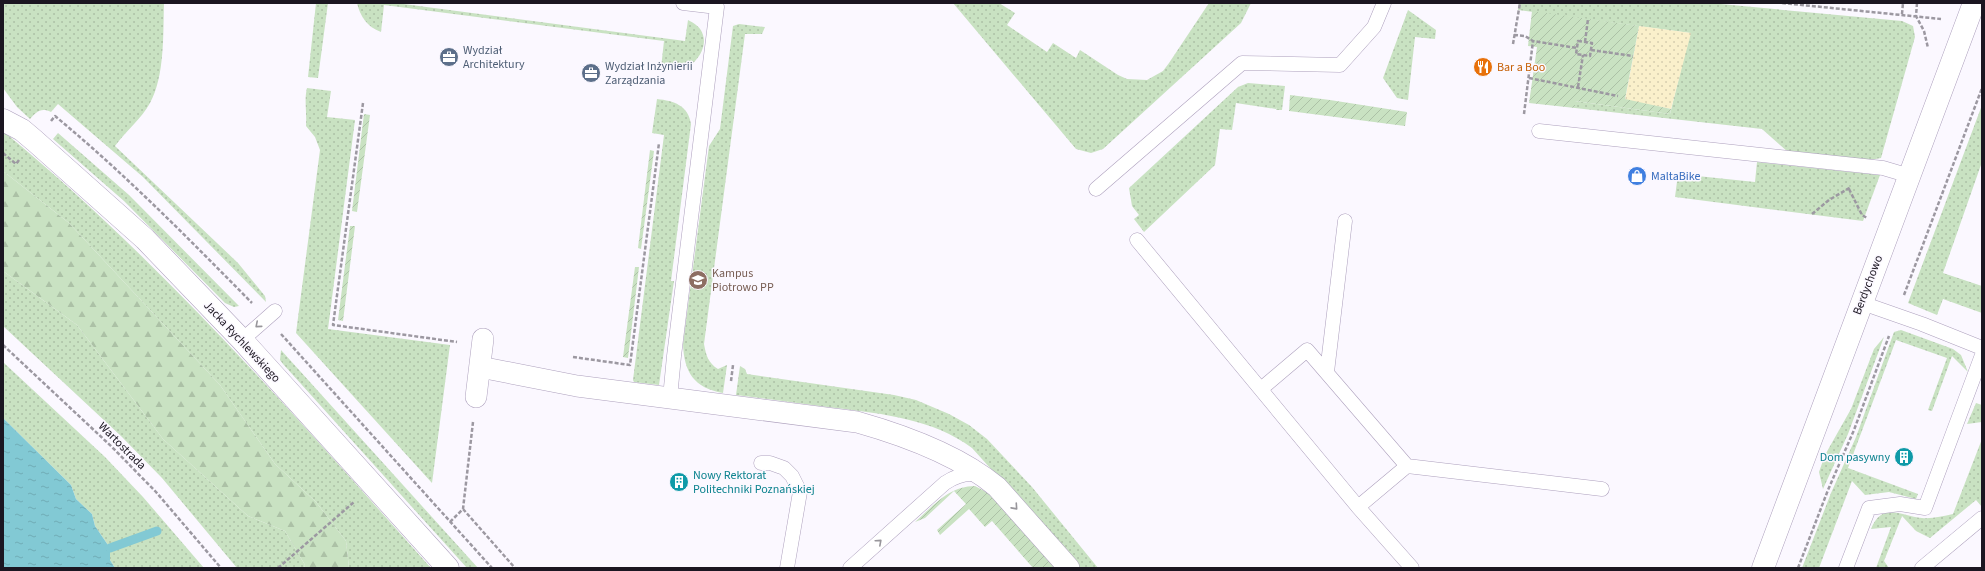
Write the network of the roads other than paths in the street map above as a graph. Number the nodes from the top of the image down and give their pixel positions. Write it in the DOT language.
graph roads {
  1 [pos="683,3"];
  2 [pos="1384,3"];
  3 [pos="1974,3"];
  4 [pos="3,103"];
  5 [pos="12,125"];
  6 [pos="1539,131"];
  7 [pos="1910,176"];
  8 [pos="1096,189"];
  9 [pos="1345,221"];
  10 [pos="1137,240"];
  11 [pos="1862,303"];
  12 [pos="271,315"];
  13 [pos="242,340"];
  14 [pos="483,342"];
  15 [pos="1982,348"];
  16 [pos="1982,355"];
  17 [pos="480,367"];
  18 [pos="1327,372"];
  19 [pos="1975,376"];
  20 [pos="1982,388"];
  21 [pos="1261,389"];
  22 [pos="476,397"];
  23 [pos="670,398"];
  24 [pos="761,463"];
  25 [pos="1407,466"];
  26 [pos="987,479"];
  27 [pos="1602,489"];
  28 [pos="1358,507"];
  29 [pos="1982,518"];
  30 [pos="448,568"];
  31 [pos="787,568"];
  32 [pos="850,568"];
  33 [pos="1069,568"];
  34 [pos="1412,568"];
  35 [pos="1763,568"];
  36 [pos="1846,568"];
  37 [pos="1922,568"];
  1 -- 23 [label="lane"];
  2 -- 8 [label="lane"];
  3 -- 7 [label="street, Berdychowo"];
  4 -- 5 [label="street, Jacka Rychlewskiego"];
  5 -- 13 [label="street, Jacka Rychlewskiego"];
  6 -- 7 [label="lane"];
  7 -- 11 [label="street, Berdychowo"];
  9 -- 18 [label="lane"];
  10 -- 21 [label="lane"];
  11 -- 15 [label="lane"];
  11 -- 35 [label="street, Berdychowo"];
  12 -- 13 [label="lane, one-way"];
  13 -- 30 [label="street, Jacka Rychlewskiego"];
  14 -- 17 [label="street"];
  16 -- 19 [label="lane"];
  17 -- 22 [label="street"];
  17 -- 23 [label="street"];
  18 -- 21 [label="lane"];
  18 -- 25 [label="lane"];
  19 -- 20 [label="lane"];
  19 -- 36 [label="lane"];
  21 -- 28 [label="lane"];
  23 -- 26 [label="street"];
  24 -- 31 [label="lane"];
  25 -- 27 [label="lane"];
  25 -- 28 [label="lane"];
  32 -- 26 [label="lane, one-way"];
  26 -- 33 [label="street, one-way"];
  28 -- 34 [label="lane"];
  29 -- 37 [label="lane"];
}
